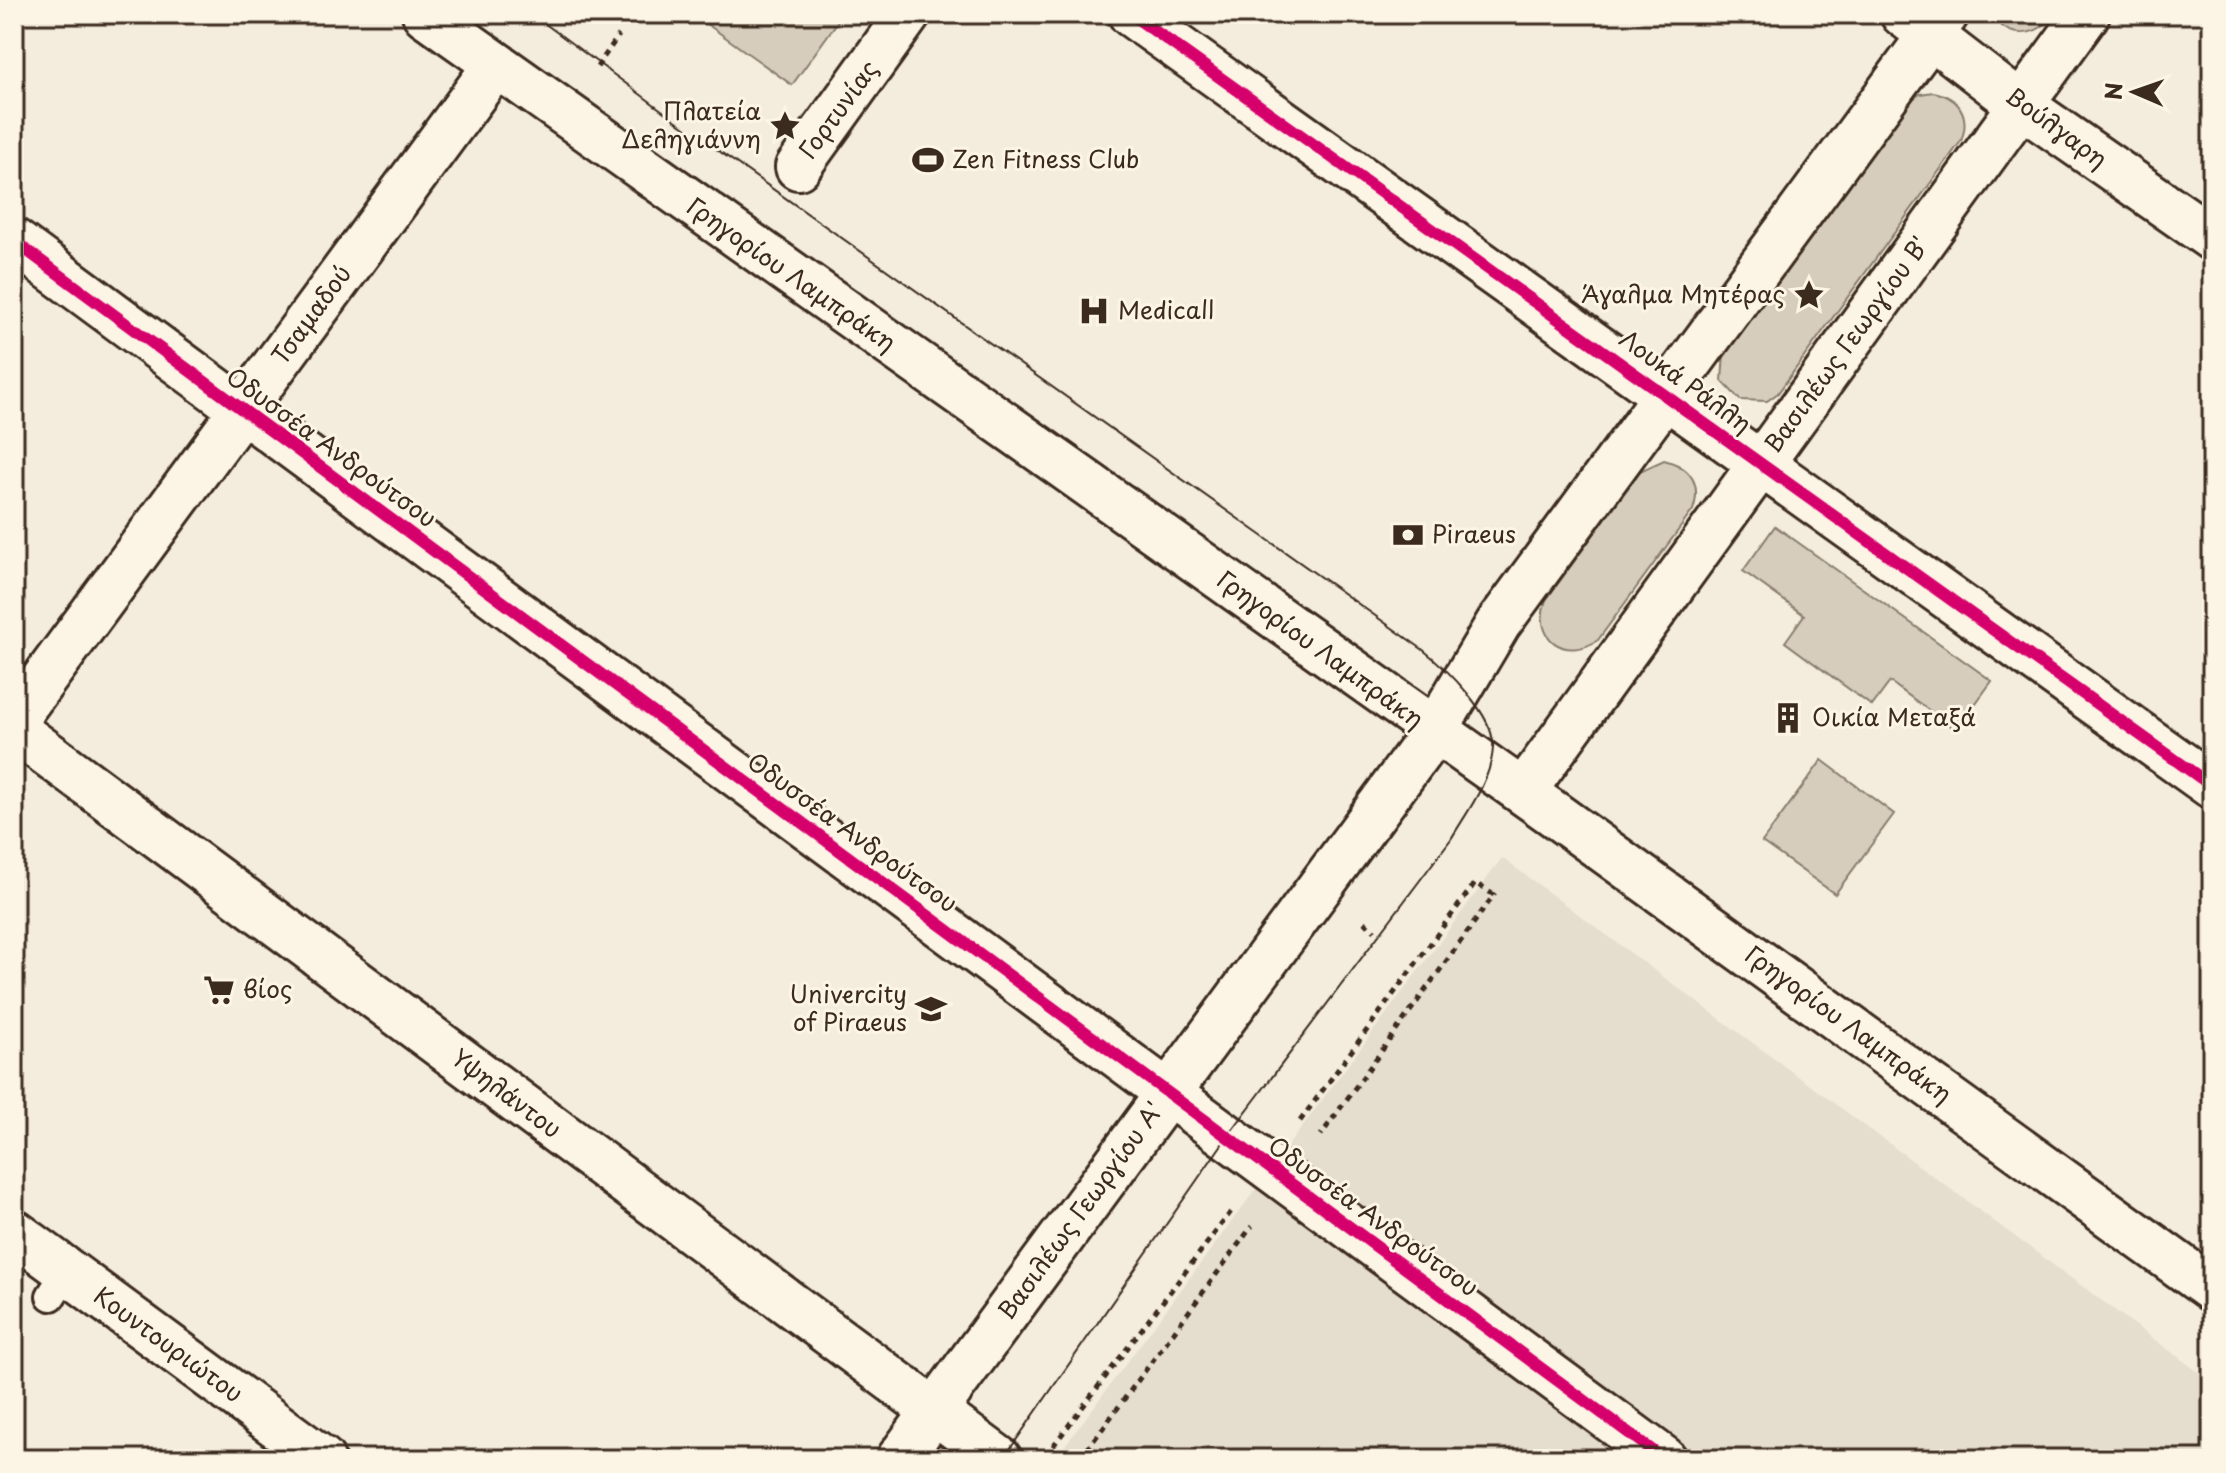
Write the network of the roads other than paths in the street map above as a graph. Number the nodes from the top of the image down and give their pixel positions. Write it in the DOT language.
graph roads {
  1 [pos="425,14"];
  2 [pos="908,14"];
  3 [pos="1131,14"];
  4 [pos="2087,14"];
  5 [pos="1927,20"];
  6 [pos="496,65"];
  7 [pos="2021,105"];
  8 [pos="798,167"];
  9 [pos="2212,238"];
  10 [pos="14,241"];
  11 [pos="1667,395"];
  12 [pos="243,410"];
  13 [pos="1762,464"];
  14 [pos="14,720"];
  15 [pos="14,729"];
  16 [pos="1434,732"];
  17 [pos="2212,786"];
  18 [pos="1523,792"];
  19 [pos="1168,1094"];
  20 [pos="14,1232"];
  21 [pos="2212,1289"];
  22 [pos="934,1411"];
  23 [pos="322,1459"];
  24 [pos="899,1459"];
  25 [pos="999,1459"];
  26 [pos="1664,1459"];
  1 -- 6 [label="street, Γρηγορίου Λαμπράκη"];
  2 -- 8 [label="street, Γορτυνίας"];
  3 -- 11 [label="street, Λουκά Ράλλη"];
  4 -- 7 [label="street, Βασιλέως Γεωργίου Β'"];
  5 -- 7 [label="street, Βούλγαρη"];
  5 -- 11 [label="street"];
  6 -- 12 [label="street, Τσαμαδού"];
  6 -- 16 [label="street, Γρηγορίου Λαμπράκη"];
  7 -- 9 [label="street, Βούλγαρη"];
  7 -- 13 [label="street, Βασιλέως Γεωργίου Β'"];
  10 -- 12 [label="street, Οδυσσέα Ανδρούτσου"];
  11 -- 13 [label="street, Λουκά Ράλλη"];
  11 -- 16 [label="street"];
  12 -- 14 [label="street, Τσαμαδού"];
  12 -- 19 [label="street, Οδυσσέα Ανδρούτσου"];
  13 -- 17 [label="street, Λουκά Ράλλη"];
  13 -- 18 [label="street, Βασιλέως Γεωργίου Β'"];
  15 -- 22 [label="street, Υψηλάντου"];
  16 -- 18 [label="street, Γρηγορίου Λαμπράκη"];
  16 -- 19 [label="street, Βασιλέως Γεωργίου Α'"];
  18 -- 21 [label="street, Γρηγορίου Λαμπράκη"];
  19 -- 22 [label="street, Βασιλέως Γεωργίου Α'"];
  19 -- 26 [label="street, Οδυσσέα Ανδρούτσου"];
  20 -- 23 [label="street, Κουντουριώτου"];
  22 -- 24 [label="street, Βασιλέως Γεωργίου Α'"];
  22 -- 25 [label="street, Υψηλάντου"];
}
